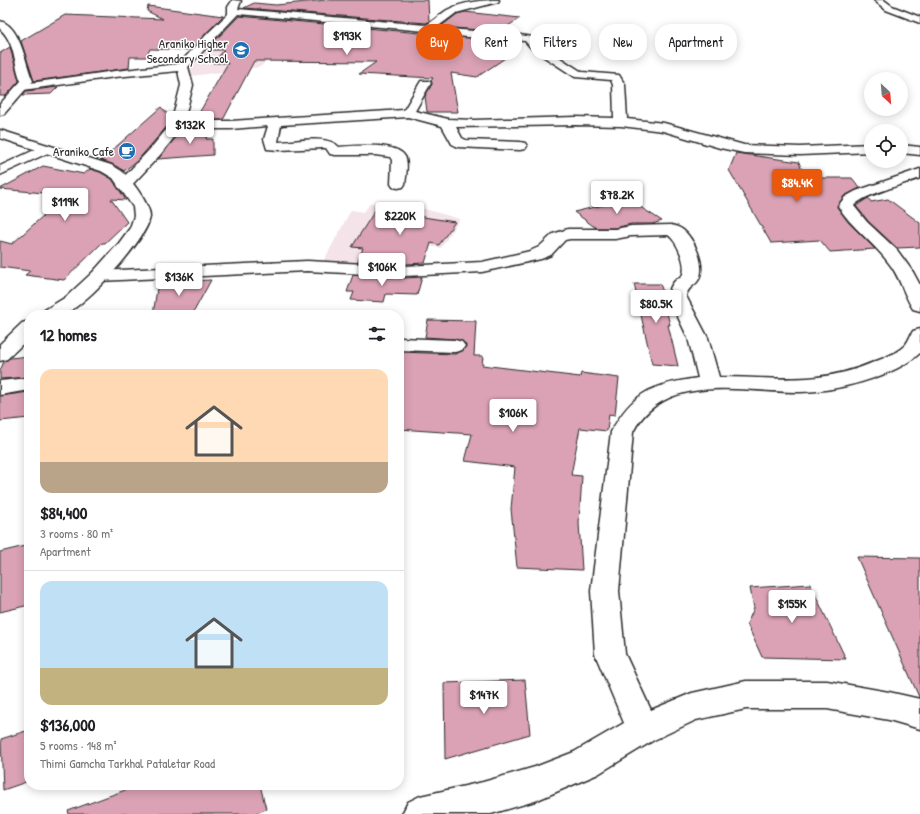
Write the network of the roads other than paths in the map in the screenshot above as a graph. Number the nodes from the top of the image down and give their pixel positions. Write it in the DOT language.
graph roads {
  1 [pos="236,0"];
  2 [pos="495,0"];
  3 [pos="878,0"];
  4 [pos="233,11"];
  5 [pos="920,20"];
  6 [pos="0,24"];
  7 [pos="434,24"];
  8 [pos="416,27"];
  9 [pos="463,34"];
  10 [pos="182,67"];
  11 [pos="425,84"];
  12 [pos="23,87"];
  13 [pos="0,111"];
  14 [pos="408,113"];
  15 [pos="275,122"];
  16 [pos="621,122"];
  17 [pos="447,123"];
  18 [pos="177,125"];
  19 [pos="0,134"];
  20 [pos="520,146"];
  21 [pos="864,148"];
  22 [pos="45,149"];
  23 [pos="908,150"];
  24 [pos="920,151"];
  25 [pos="0,171"];
  26 [pos="920,173"];
  27 [pos="398,184"];
  28 [pos="124,185"];
  29 [pos="99,276"];
  30 [pos="920,306"];
  31 [pos="58,310"];
  32 [pos="24,332"];
  33 [pos="920,335"];
  34 [pos="404,344"];
  35 [pos="455,346"];
  36 [pos="0,355"];
  37 [pos="710,384"];
  38 [pos="24,385"];
  39 [pos="0,388"];
  40 [pos="920,714"];
  41 [pos="643,729"];
  42 [pos="420,814"];
  1 -- 4 [label="street"];
  2 -- 7 [label="street"];
  3 -- 5 [label="street"];
  4 -- 8 [label="street"];
  4 -- 10 [label="street"];
  6 -- 12 [label="street"];
  9 -- 16 [label="street"];
  10 -- 12 [label="street"];
  10 -- 18 [label="street"];
  11 -- 14 [label="street"];
  12 -- 13 [label="street"];
  14 -- 15 [label="street"];
  14 -- 17 [label="street"];
  15 -- 18 [label="street"];
  15 -- 27 [label="street"];
  16 -- 17 [label="street"];
  16 -- 21 [label="street"];
  17 -- 20 [label="street"];
  18 -- 28 [label="street"];
  19 -- 22 [label="street"];
  22 -- 25 [label="street"];
  22 -- 28 [label="street"];
  23 -- 24 [label="street"];
  26 -- 30 [label="street"];
  28 -- 29 [label="street"];
  29 -- 31 [label="street"];
  29 -- 37 [label="street"];
  32 -- 36 [label="street"];
  33 -- 37 [label="street"];
  34 -- 35 [label="street"];
  37 -- 41 [label="street"];
  38 -- 39 [label="street"];
  40 -- 41 [label="street"];
  41 -- 42 [label="street"];
}
